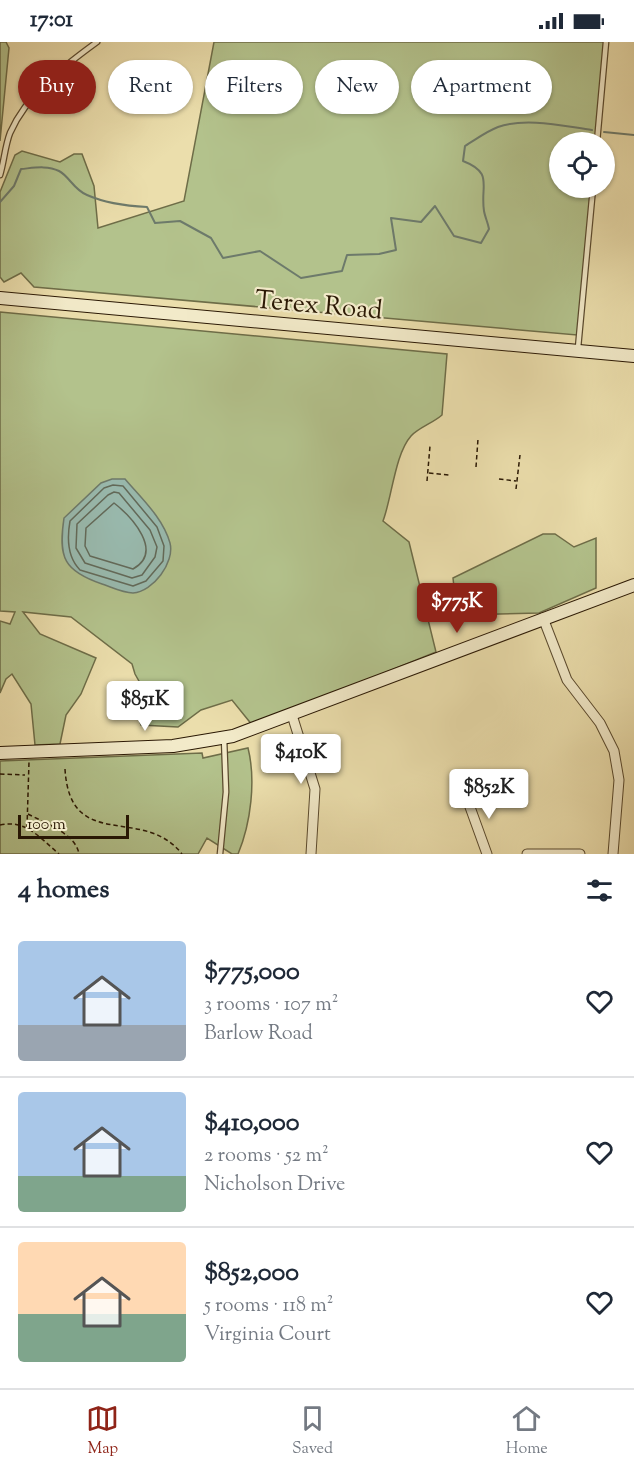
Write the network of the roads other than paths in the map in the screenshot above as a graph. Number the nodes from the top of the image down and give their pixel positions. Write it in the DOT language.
graph roads {
  1 [pos="97,42"];
  2 [pos="606,42"];
  3 [pos="598,132"];
  4 [pos="0,175"];
  5 [pos="592,198"];
  6 [pos="0,298"];
  7 [pos="578,351"];
  8 [pos="634,356"];
  9 [pos="634,585"];
  10 [pos="543,618"];
  11 [pos="292,715"];
  12 [pos="224,738"];
  13 [pos="0,753"];
  14 [pos="466,796"];
  15 [pos="220,840"];
  16 [pos="215,854"];
  17 [pos="220,854"];
  18 [pos="311,854"];
  19 [pos="487,854"];
  20 [pos="527,854"];
  21 [pos="580,854"];
  22 [pos="613,854"];
  1 -- 4 [label="lane"];
  2 -- 3 [label="lane"];
  5 -- 7 [label="lane"];
  6 -- 7 [label="street, Terex Road"];
  7 -- 8 [label="street, Terex Road"];
  9 -- 10 [label="street"];
  10 -- 11 [label="street"];
  10 -- 22 [label="street"];
  11 -- 12 [label="street"];
  11 -- 18 [label="street"];
  12 -- 13 [label="street"];
  12 -- 15 [label="lane"];
  14 -- 19 [label="street"];
  15 -- 16 [label="lane"];
  15 -- 17 [label="lane"];
  20 -- 21 [label="street"];
}
